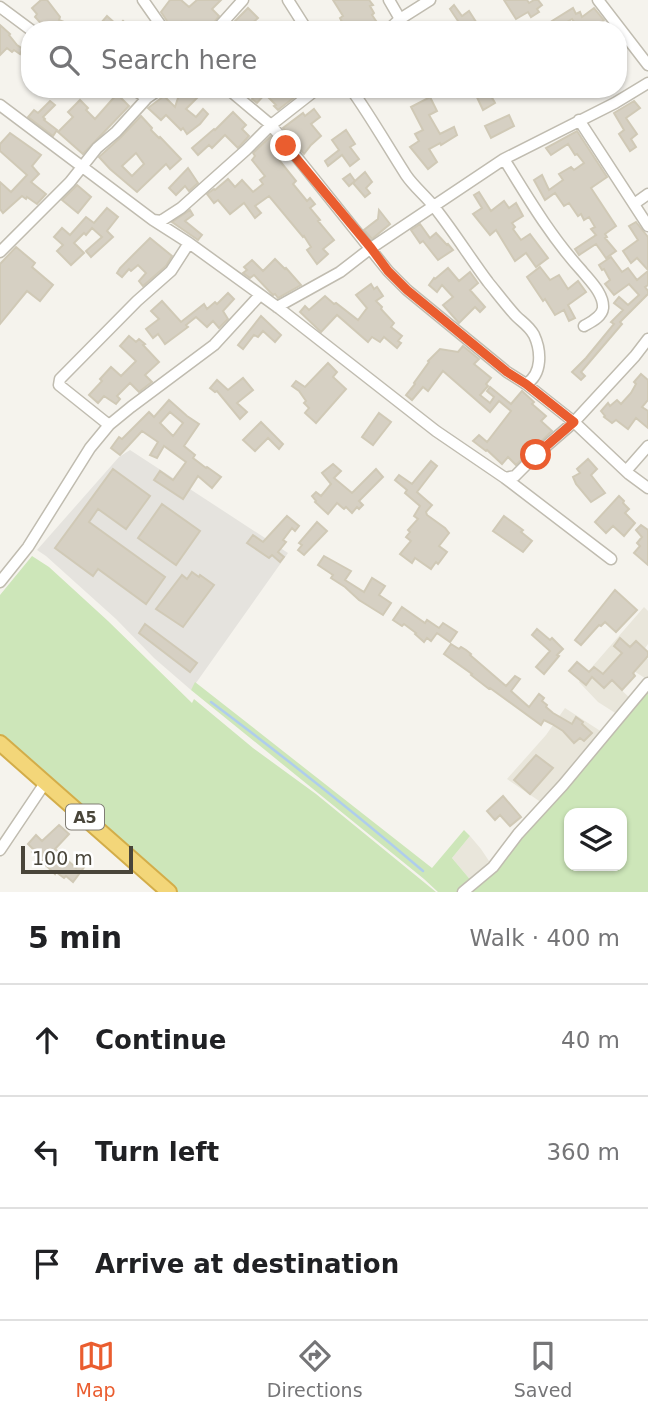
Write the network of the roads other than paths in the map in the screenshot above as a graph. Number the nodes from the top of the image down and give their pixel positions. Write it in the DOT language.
graph roads {
  1 [pos="143,0"];
  2 [pos="243,0"];
  3 [pos="288,0"];
  4 [pos="389,0"];
  5 [pos="430,0"];
  6 [pos="598,0"];
  7 [pos="0,7"];
  8 [pos="400,19"];
  9 [pos="158,21"];
  10 [pos="224,21"];
  11 [pos="301,21"];
  12 [pos="614,21"];
  13 [pos="21,23"];
  14 [pos="627,38"];
  15 [pos="648,65"];
  16 [pos="648,83"];
  17 [pos="627,96"];
  18 [pos="148,98"];
  19 [pos="239,98"];
  20 [pos="306,98"];
  21 [pos="358,98"];
  22 [pos="623,98"];
  23 [pos="0,105"];
  24 [pos="579,120"];
  25 [pos="271,125"];
  26 [pos="504,159"];
  27 [pos="82,166"];
  28 [pos="648,194"];
  29 [pos="634,204"];
  30 [pos="434,206"];
  31 [pos="153,220"];
  32 [pos="648,226"];
  33 [pos="189,243"];
  34 [pos="371,248"];
  35 [pos="0,252"];
  36 [pos="260,295"];
  37 [pos="277,307"];
  38 [pos="584,326"];
  39 [pos="648,339"];
  40 [pos="526,384"];
  41 [pos="574,422"];
  42 [pos="109,425"];
  43 [pos="648,446"];
  44 [pos="626,471"];
  45 [pos="505,478"];
  46 [pos="648,488"];
  47 [pos="611,559"];
  48 [pos="0,582"];
  49 [pos="648,683"];
  50 [pos="0,743"];
  51 [pos="45,783"];
  52 [pos="0,850"];
  53 [pos="170,892"];
  54 [pos="463,892"];
  1 -- 9 [label="street"];
  2 -- 10 [label="street"];
  3 -- 11 [label="street"];
  4 -- 8 [label="street"];
  5 -- 8 [label="street"];
  6 -- 12 [label="street"];
  7 -- 13 [label="street"];
  14 -- 15 [label="street"];
  16 -- 17 [label="street"];
  18 -- 27 [label="street"];
  19 -- 25 [label="street"];
  20 -- 25 [label="street"];
  21 -- 30 [label="street"];
  22 -- 24 [label="street"];
  23 -- 27 [label="street"];
  24 -- 26 [label="street"];
  24 -- 29 [label="street"];
  25 -- 31 [label="street"];
  25 -- 34 [label="street"];
  26 -- 30 [label="street"];
  26 -- 38 [label="street"];
  27 -- 31 [label="street"];
  27 -- 35 [label="street"];
  28 -- 29 [label="street"];
  29 -- 32 [label="street"];
  30 -- 34 [label="street"];
  30 -- 40 [label="street"];
  31 -- 33 [label="street"];
  33 -- 36 [label="street"];
  33 -- 42 [label="street"];
  34 -- 37 [label="street"];
  34 -- 40 [label="street"];
  36 -- 37 [label="street"];
  36 -- 42 [label="street"];
  37 -- 45 [label="street"];
  39 -- 41 [label="street"];
  40 -- 41 [label="street"];
  41 -- 44 [label="street"];
  41 -- 45 [label="street"];
  42 -- 48 [label="street"];
  43 -- 44 [label="street"];
  44 -- 46 [label="street"];
  45 -- 47 [label="street"];
  49 -- 54 [label="street"];
  50 -- 51 [label="highway, A5"];
  51 -- 52 [label="street"];
  51 -- 53 [label="highway, A5"];
}
